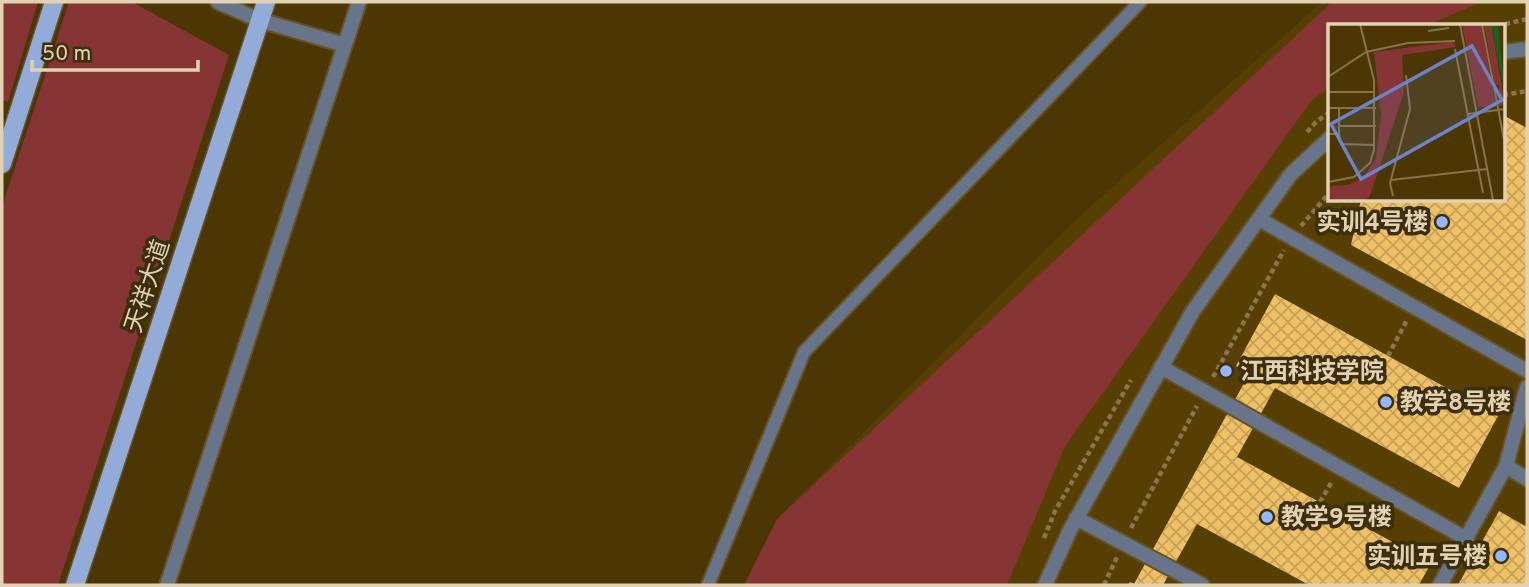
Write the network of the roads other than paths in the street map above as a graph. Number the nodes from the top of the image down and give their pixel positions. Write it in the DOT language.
graph roads {
  1 [pos="54,2"];
  2 [pos="218,2"];
  3 [pos="266,2"];
  4 [pos="359,2"];
  5 [pos="1140,2"];
  6 [pos="259,20"];
  7 [pos="345,45"];
  8 [pos="1527,49"];
  9 [pos="1504,52"];
  10 [pos="1328,139"];
  11 [pos="2,164"];
  12 [pos="1259,219"];
  13 [pos="1161,366"];
  14 [pos="1527,371"];
  15 [pos="1527,387"];
  16 [pos="1506,466"];
  17 [pos="1527,479"];
  18 [pos="1076,517"];
  19 [pos="1467,539"];
  20 [pos="75,585"];
  21 [pos="167,585"];
  22 [pos="708,585"];
  23 [pos="1045,585"];
  24 [pos="1202,585"];
  25 [pos="1440,585"];
  1 -- 11 [label="main road"];
  2 -- 6 [label="street"];
  3 -- 6 [label="main road, 天祥大道"];
  4 -- 7 [label="street"];
  5 -- 22 [label="lane"];
  6 -- 7 [label="street"];
  6 -- 20 [label="main road, 天祥大道"];
  7 -- 21 [label="street"];
  8 -- 9 [label="street"];
  10 -- 12 [label="street"];
  12 -- 13 [label="street"];
  12 -- 14 [label="street"];
  13 -- 18 [label="street"];
  13 -- 19 [label="street"];
  15 -- 16 [label="street"];
  16 -- 17 [label="street"];
  16 -- 19 [label="street"];
  18 -- 23 [label="street"];
  18 -- 24 [label="street"];
  19 -- 25 [label="street"];
}
